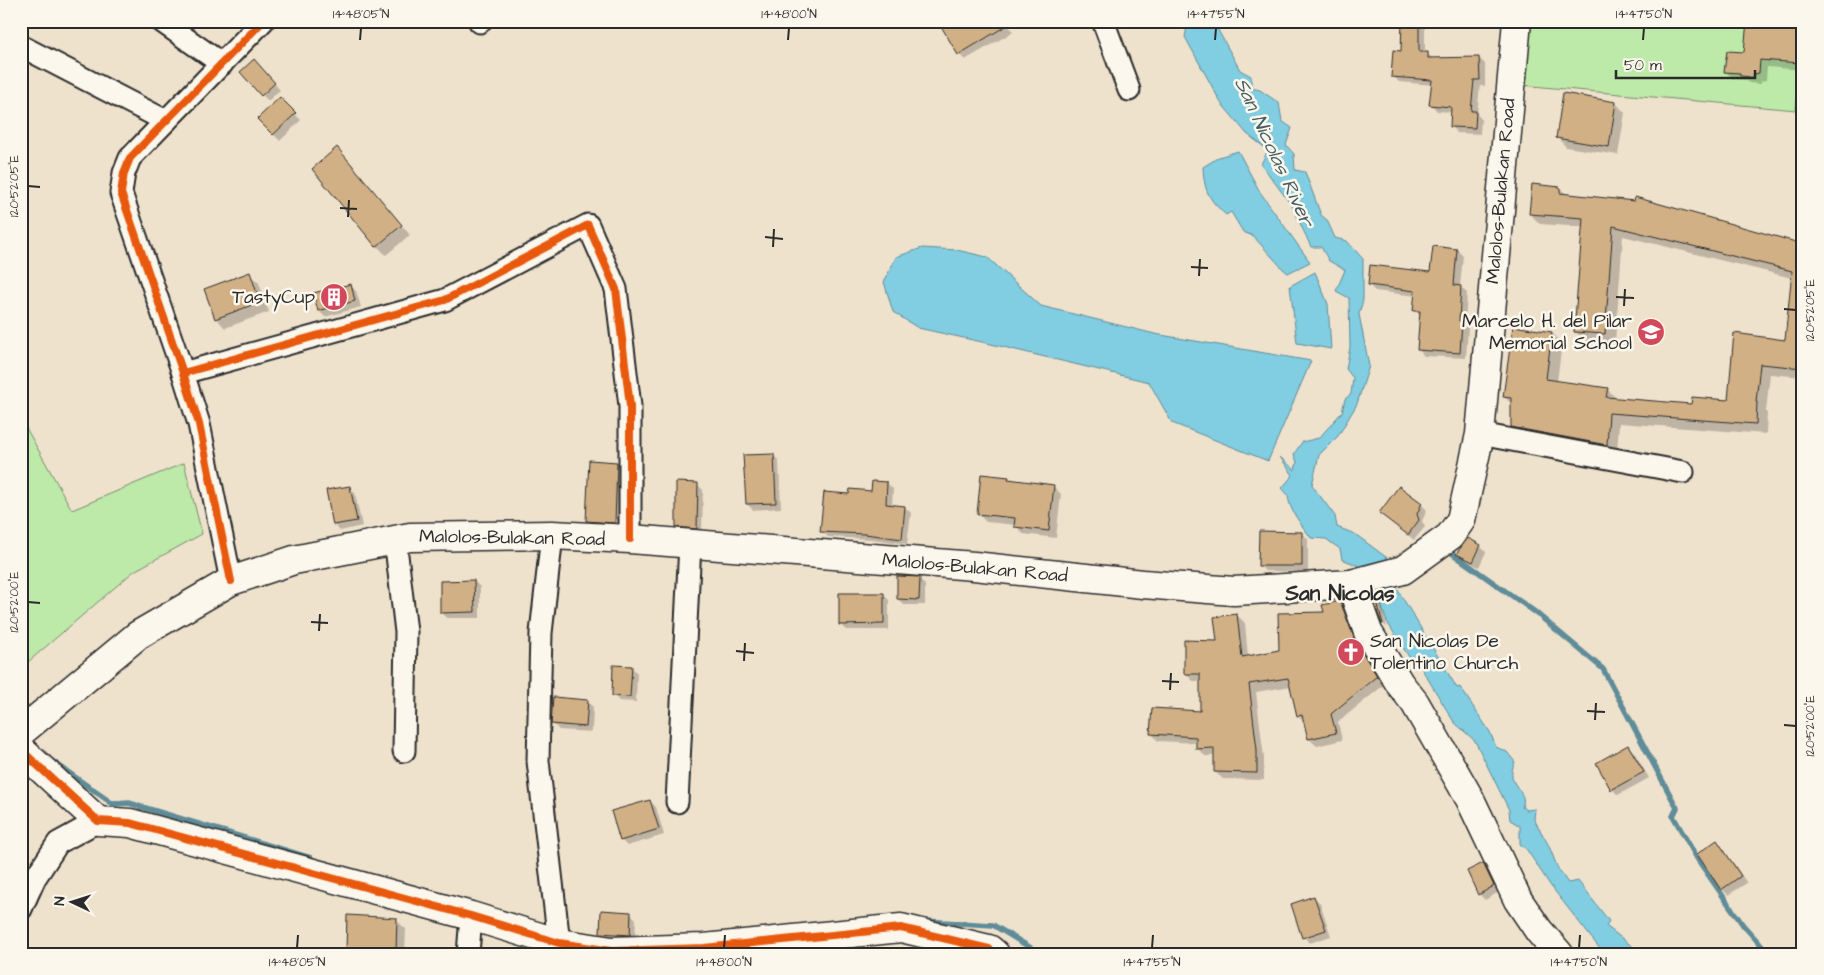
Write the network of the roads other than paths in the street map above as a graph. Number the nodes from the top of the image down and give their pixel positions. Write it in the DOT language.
graph roads {
  1 [pos="160,21"];
  2 [pos="263,21"];
  3 [pos="1103,21"];
  4 [pos="1517,21"];
  5 [pos="21,46"];
  6 [pos="222,64"];
  7 [pos="1129,90"];
  8 [pos="166,121"];
  9 [pos="183,373"];
  10 [pos="1480,434"];
  11 [pos="1683,472"];
  12 [pos="552,535"];
  13 [pos="395,538"];
  14 [pos="630,539"];
  15 [pos="690,544"];
  16 [pos="232,581"];
  17 [pos="1357,583"];
  18 [pos="21,732"];
  19 [pos="21,750"];
  20 [pos="404,750"];
  21 [pos="677,802"];
  22 [pos="98,821"];
  23 [pos="21,909"];
  24 [pos="471,916"];
  25 [pos="559,943"];
  26 [pos="468,954"];
  27 [pos="996,954"];
  28 [pos="1559,954"];
  1 -- 6 [label="street"];
  2 -- 6 [label="street"];
  3 -- 7 [label="street"];
  4 -- 10 [label="main road, Malolos-Bulakan Road"];
  5 -- 8 [label="street"];
  6 -- 8 [label="street"];
  8 -- 9 [label="street"];
  9 -- 14 [label="street"];
  9 -- 16 [label="street"];
  10 -- 11 [label="street"];
  10 -- 17 [label="main road, Malolos-Bulakan Road"];
  12 -- 13 [label="main road, Malolos-Bulakan Road"];
  12 -- 14 [label="main road, Malolos-Bulakan Road"];
  12 -- 25 [label="street"];
  13 -- 16 [label="main road, Malolos-Bulakan Road"];
  13 -- 20 [label="street"];
  14 -- 15 [label="main road, Malolos-Bulakan Road"];
  15 -- 17 [label="main road, Malolos-Bulakan Road"];
  15 -- 21 [label="street"];
  16 -- 18 [label="main road, Malolos-Bulakan Road"];
  17 -- 28 [label="main road"];
  19 -- 22 [label="main road"];
  22 -- 23 [label="street"];
  22 -- 24 [label="main road"];
  24 -- 25 [label="main road"];
  24 -- 26 [label="street"];
  25 -- 27 [label="main road"];
}
